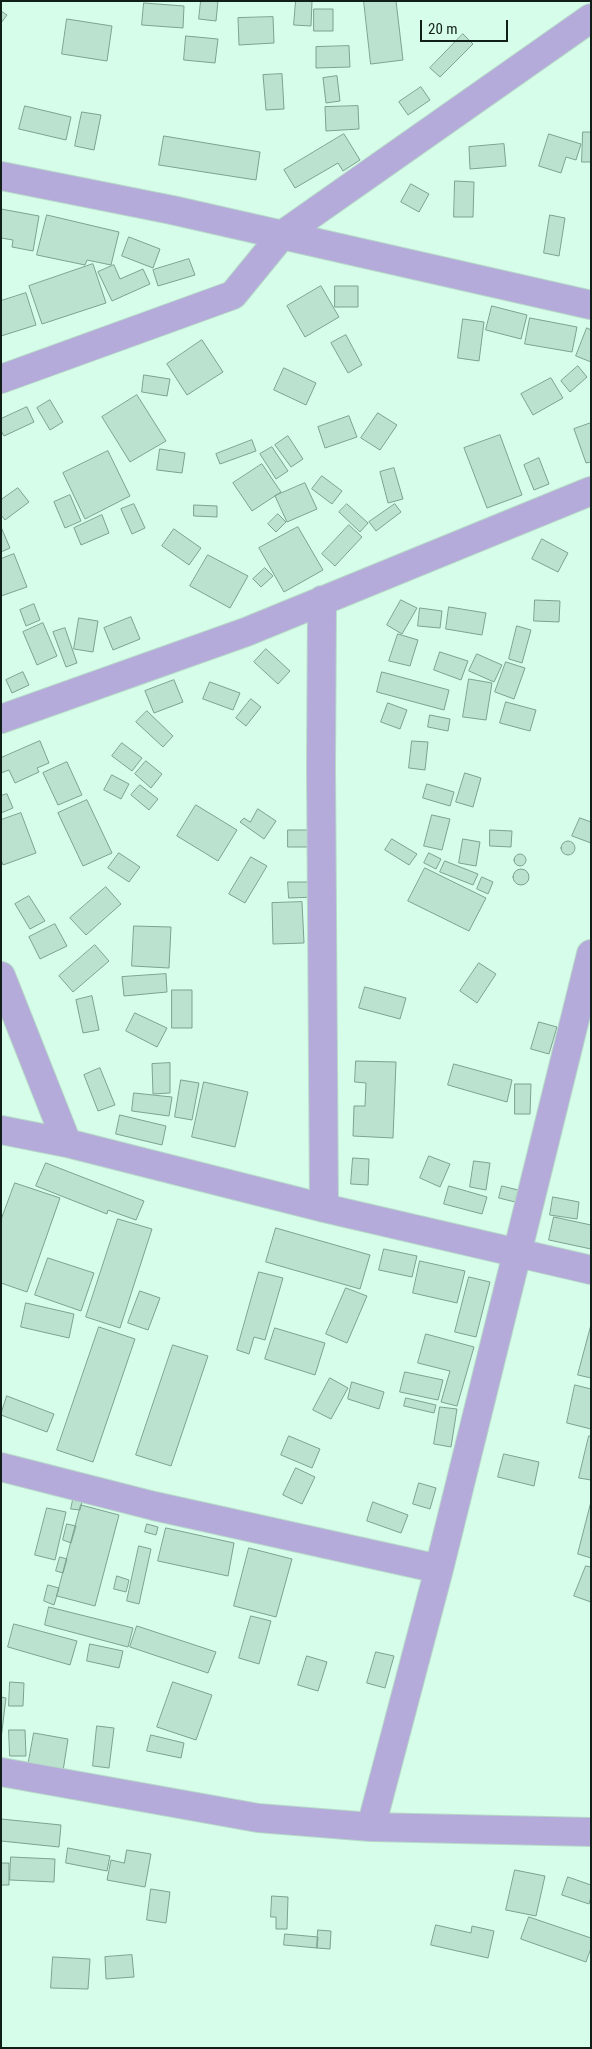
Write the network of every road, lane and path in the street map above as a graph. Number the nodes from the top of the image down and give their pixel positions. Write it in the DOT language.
graph roads {
  1 [pos="586,19"];
  2 [pos="1,176"];
  3 [pos="282,235"];
  4 [pos="591,305"];
  5 [pos="1,379"];
  6 [pos="591,491"];
  7 [pos="322,600"];
  8 [pos="1,719"];
  9 [pos="591,954"];
  10 [pos="1,976"];
  11 [pos="1,1130"];
  12 [pos="68,1143"];
  13 [pos="324,1208"];
  14 [pos="517,1254"];
  15 [pos="591,1270"];
  16 [pos="1,1467"];
  17 [pos="440,1569"];
  18 [pos="1,1772"];
  19 [pos="371,1827"];
  20 [pos="591,1832"];
  1 -- 3 [label="street"];
  2 -- 3 [label="street"];
  3 -- 4 [label="street"];
  3 -- 5 [label="street"];
  6 -- 7 [label="street"];
  7 -- 8 [label="street"];
  7 -- 13 [label="street"];
  9 -- 14 [label="street"];
  10 -- 12 [label="street"];
  11 -- 12 [label="street"];
  12 -- 13 [label="street"];
  13 -- 14 [label="street"];
  14 -- 15 [label="street"];
  14 -- 17 [label="street"];
  16 -- 17 [label="street"];
  17 -- 19 [label="street"];
  18 -- 19 [label="street"];
  19 -- 20 [label="street"];
}
